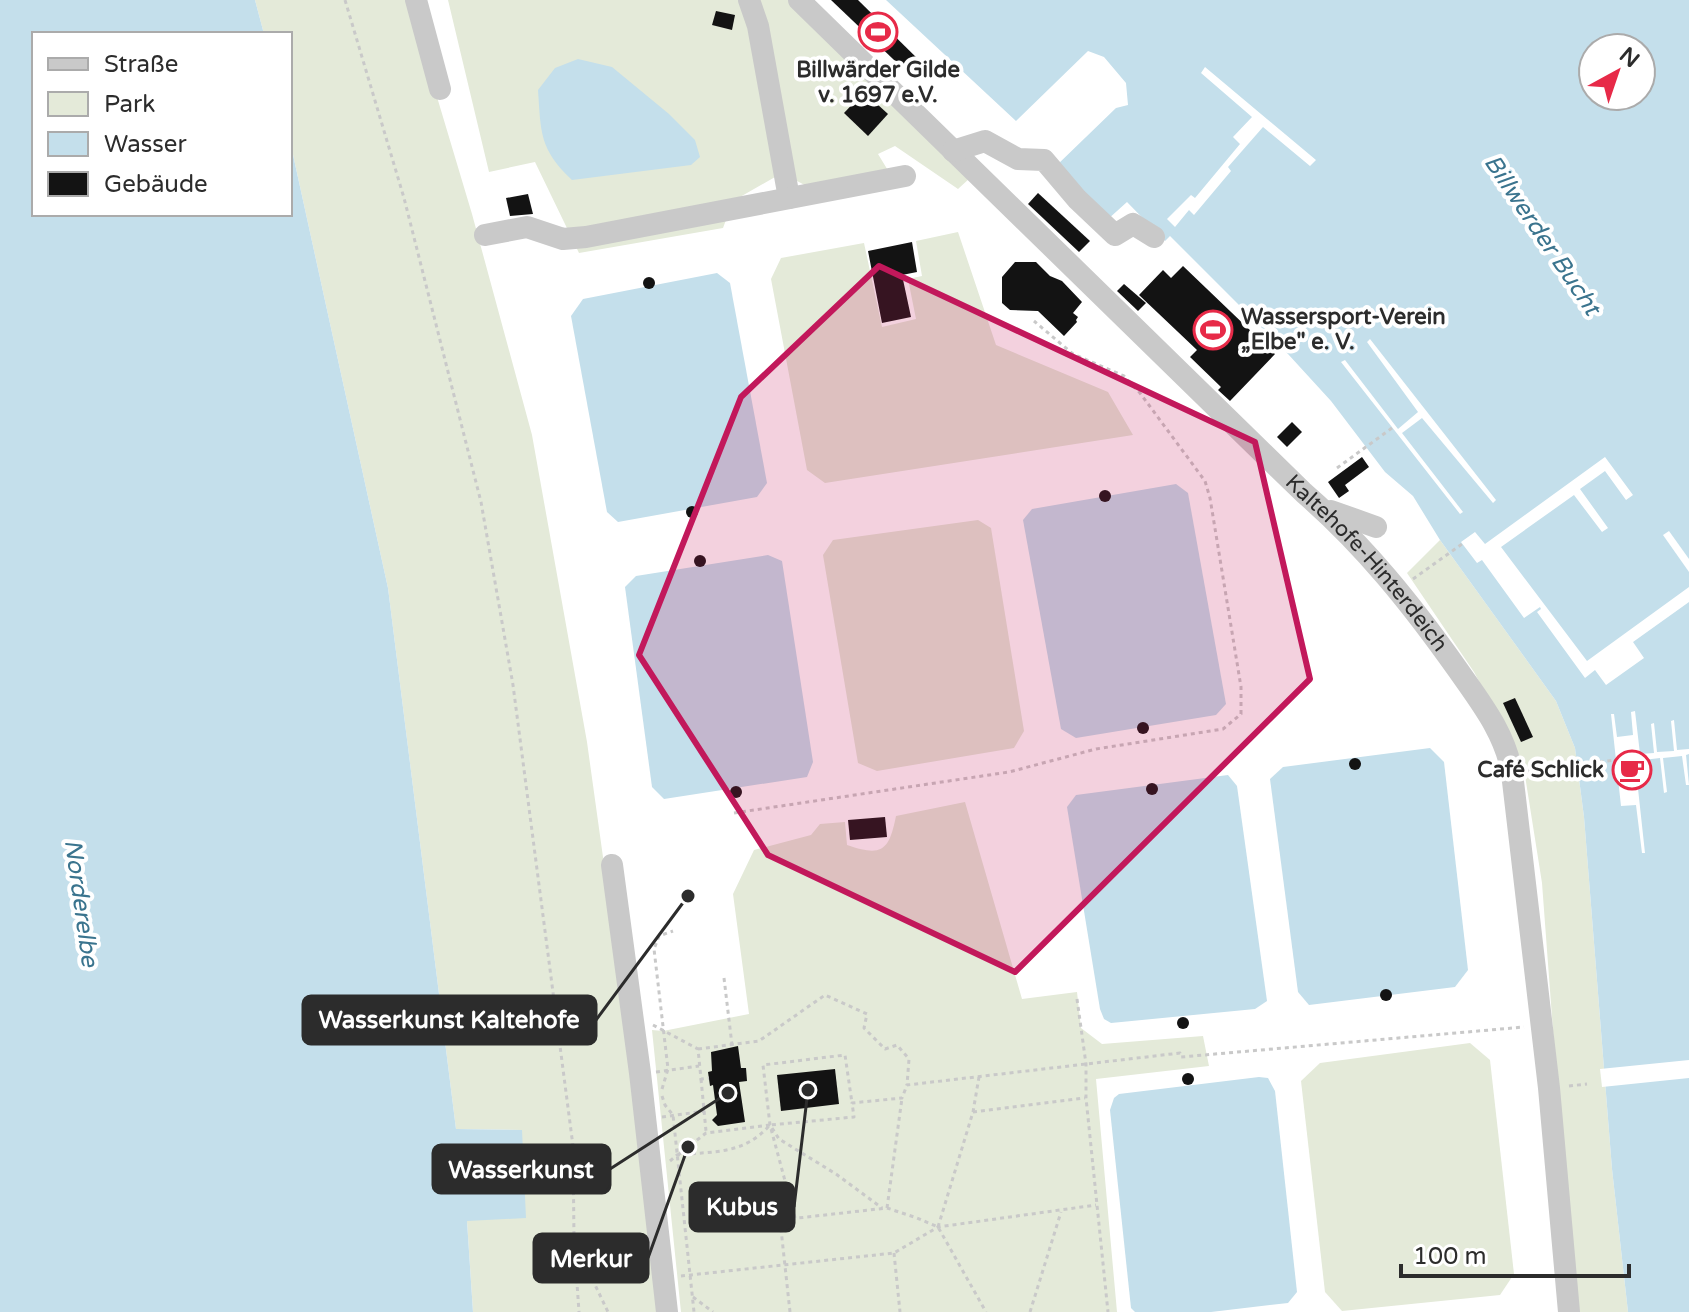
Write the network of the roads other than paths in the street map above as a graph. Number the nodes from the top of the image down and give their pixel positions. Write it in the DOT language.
graph roads {
  1 [pos="416,0"];
  2 [pos="749,0"];
  3 [pos="799,0"];
  4 [pos="440,89"];
  5 [pos="953,151"];
  6 [pos="905,176"];
  7 [pos="789,198"];
  8 [pos="485,235"];
  9 [pos="1154,237"];
  10 [pos="1322,508"];
  11 [pos="1376,527"];
  12 [pos="612,865"];
  13 [pos="667,1312"];
  14 [pos="1569,1312"];
  1 -- 4 [label="street"];
  2 -- 7 [label="street"];
  3 -- 5 [label="street, Kaltehofe-Hinterdeich"];
  5 -- 9 [label="street"];
  5 -- 10 [label="street, Kaltehofe-Hinterdeich"];
  6 -- 7 [label="street"];
  7 -- 8 [label="street"];
  10 -- 11 [label="street"];
  10 -- 14 [label="street, Kaltehofe-Hinterdeich"];
  12 -- 13 [label="street"];
}
